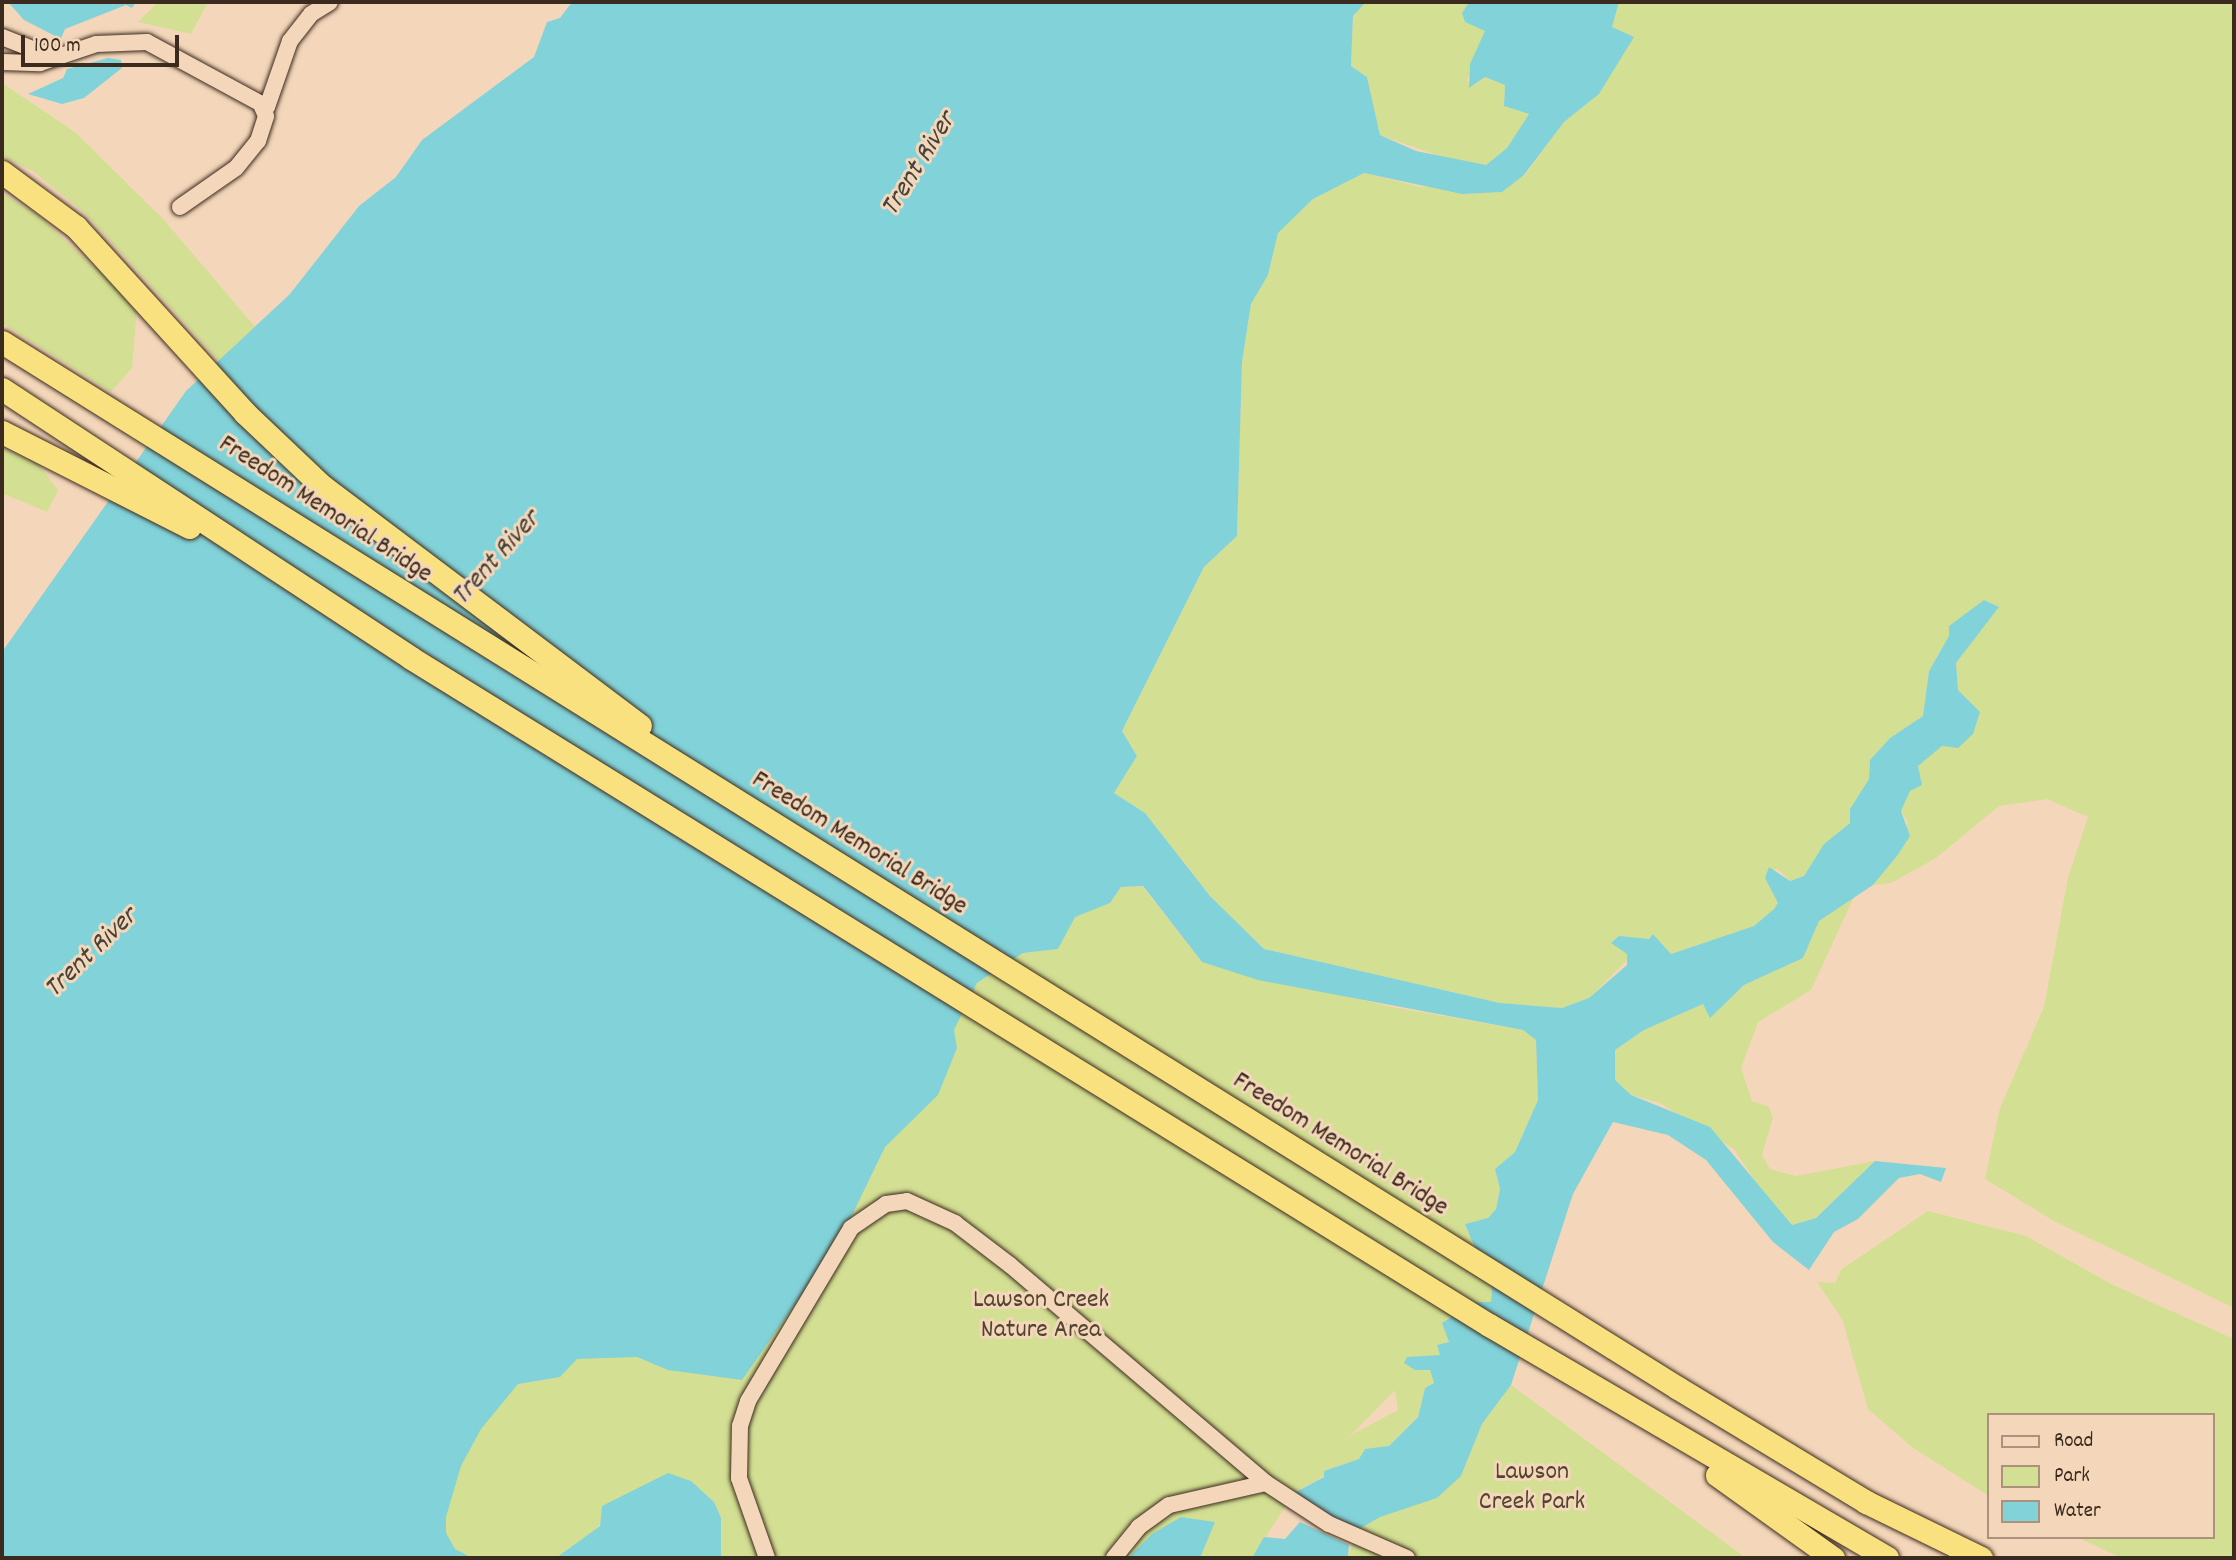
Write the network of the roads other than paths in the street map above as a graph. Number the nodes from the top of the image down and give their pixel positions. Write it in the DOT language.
graph roads {
  1 [pos="330,2"];
  2 [pos="2,37"];
  3 [pos="55,58"];
  4 [pos="2,62"];
  5 [pos="261,107"];
  6 [pos="2,172"];
  7 [pos="180,207"];
  8 [pos="2,342"];
  9 [pos="2,389"];
  10 [pos="2,432"];
  11 [pos="394,646"];
  12 [pos="766,820"];
  13 [pos="1588,1384"];
  14 [pos="1266,1483"];
  15 [pos="767,1558"];
  16 [pos="1114,1558"];
  17 [pos="1406,1558"];
  18 [pos="1833,1558"];
  19 [pos="1888,1558"];
  20 [pos="1981,1558"];
  1 -- 5 [label="street"];
  2 -- 3 [label="street"];
  3 -- 4 [label="street"];
  3 -- 5 [label="street"];
  5 -- 7 [label="street"];
  6 -- 12 [label="highway"];
  8 -- 12 [label="highway, Freedom Memorial Bridge"];
  9 -- 11 [label="highway"];
  10 -- 11 [label="highway"];
  11 -- 13 [label="highway"];
  12 -- 20 [label="highway, Freedom Memorial Bridge"];
  13 -- 18 [label="highway"];
  13 -- 19 [label="highway"];
  14 -- 15 [label="street"];
  14 -- 16 [label="street"];
  14 -- 17 [label="street"];
}
